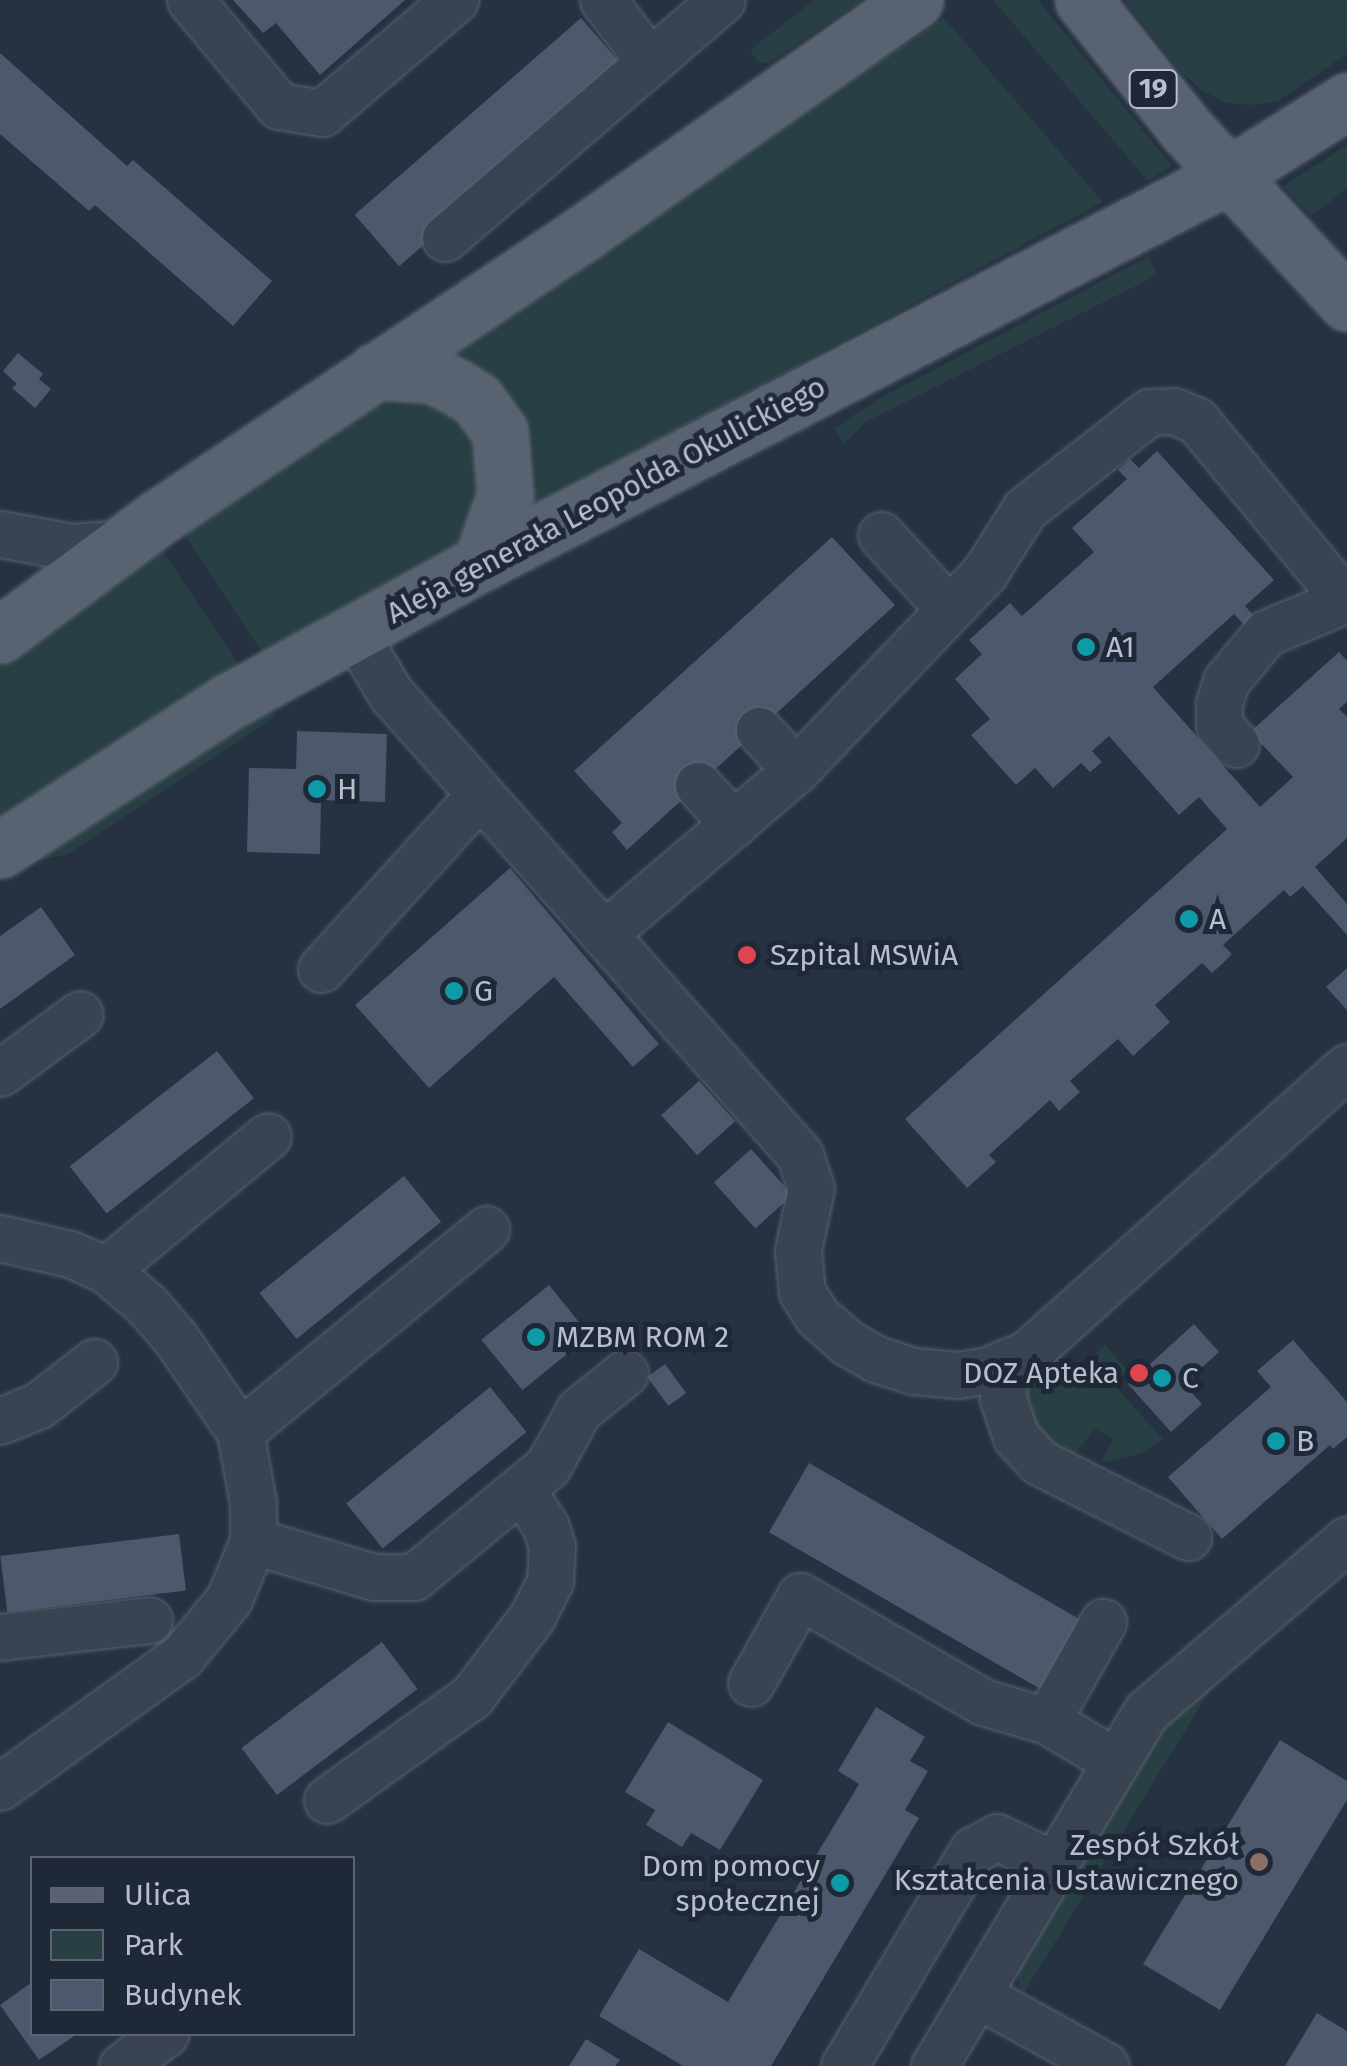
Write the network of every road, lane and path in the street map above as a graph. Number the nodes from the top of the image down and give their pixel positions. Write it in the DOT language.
graph roads {
  1 [pos="190,0"];
  2 [pos="455,0"];
  3 [pos="603,0"];
  4 [pos="722,0"];
  5 [pos="915,0"];
  6 [pos="1082,0"];
  7 [pos="650,62"];
  8 [pos="1347,101"];
  9 [pos="1228,176"];
  10 [pos="444,238"];
  11 [pos="1347,303"];
  12 [pos="375,371"];
  13 [pos="0,534"];
  14 [pos="881,535"];
  15 [pos="123,543"];
  16 [pos="482,562"];
  17 [pos="1346,599"];
  18 [pos="949,610"];
  19 [pos="354,632"];
  20 [pos="0,635"];
  21 [pos="759,730"];
  22 [pos="1236,744"];
  23 [pos="796,770"];
  24 [pos="698,786"];
  25 [pos="480,794"];
  26 [pos="734,824"];
  27 [pos="0,850"];
  28 [pos="604,934"];
  29 [pos="320,969"];
  30 [pos="80,1014"];
  31 [pos="1347,1067"];
  32 [pos="0,1073"];
  33 [pos="268,1136"];
  34 [pos="486,1229"];
  35 [pos="0,1238"];
  36 [pos="106,1270"];
  37 [pos="94,1362"];
  38 [pos="1006,1363"];
  39 [pos="626,1373"];
  40 [pos="0,1420"];
  41 [pos="240,1432"];
  42 [pos="522,1490"];
  43 [pos="1188,1536"];
  44 [pos="1347,1540"];
  45 [pos="254,1541"];
  46 [pos="149,1620"];
  47 [pos="1103,1622"];
  48 [pos="0,1637"];
  49 [pos="751,1684"];
  50 [pos="1047,1720"];
  51 [pos="1116,1762"];
  52 [pos="0,1787"];
  53 [pos="327,1800"];
  54 [pos="1055,1865"];
  55 [pos="978,1995"];
  56 [pos="162,2036"];
  57 [pos="122,2066"];
  58 [pos="844,2066"];
  59 [pos="934,2066"];
  60 [pos="1106,2066"];
  1 -- 2 [label="street"];
  3 -- 7 [label="street"];
  4 -- 7 [label="street"];
  5 -- 12 [label="main road"];
  6 -- 9 [label="main road, 19"];
  7 -- 10 [label="street"];
  8 -- 9 [label="main road, Aleja generała Leopolda Okulickiego"];
  9 -- 11 [label="main road, 19"];
  9 -- 16 [label="main road, Aleja generała Leopolda Okulickiego"];
  12 -- 15 [label="main road"];
  12 -- 16 [label="main road"];
  13 -- 15 [label="street"];
  14 -- 18 [label="street"];
  15 -- 20 [label="main road"];
  16 -- 19 [label="main road, Aleja generała Leopolda Okulickiego"];
  17 -- 18 [label="street"];
  17 -- 22 [label="street"];
  18 -- 23 [label="street"];
  19 -- 25 [label="street"];
  19 -- 27 [label="main road, Aleja generała Leopolda Okulickiego"];
  21 -- 23 [label="street"];
  23 -- 26 [label="street"];
  24 -- 26 [label="street"];
  25 -- 28 [label="street"];
  25 -- 29 [label="street"];
  26 -- 28 [label="street"];
  28 -- 38 [label="street"];
  30 -- 32 [label="street"];
  31 -- 38 [label="street"];
  33 -- 36 [label="street"];
  34 -- 41 [label="street"];
  35 -- 36 [label="street"];
  36 -- 41 [label="street"];
  37 -- 40 [label="street"];
  38 -- 43 [label="street"];
  39 -- 42 [label="street"];
  41 -- 45 [label="street"];
  42 -- 45 [label="street"];
  42 -- 53 [label="street"];
  44 -- 51 [label="street"];
  45 -- 52 [label="street"];
  46 -- 48 [label="street"];
  47 -- 50 [label="street"];
  49 -- 50 [label="street"];
  50 -- 51 [label="street"];
  51 -- 54 [label="street"];
  54 -- 55 [label="street"];
  54 -- 58 [label="street"];
  55 -- 59 [label="street"];
  55 -- 60 [label="street"];
  56 -- 57 [label="street"];
}
